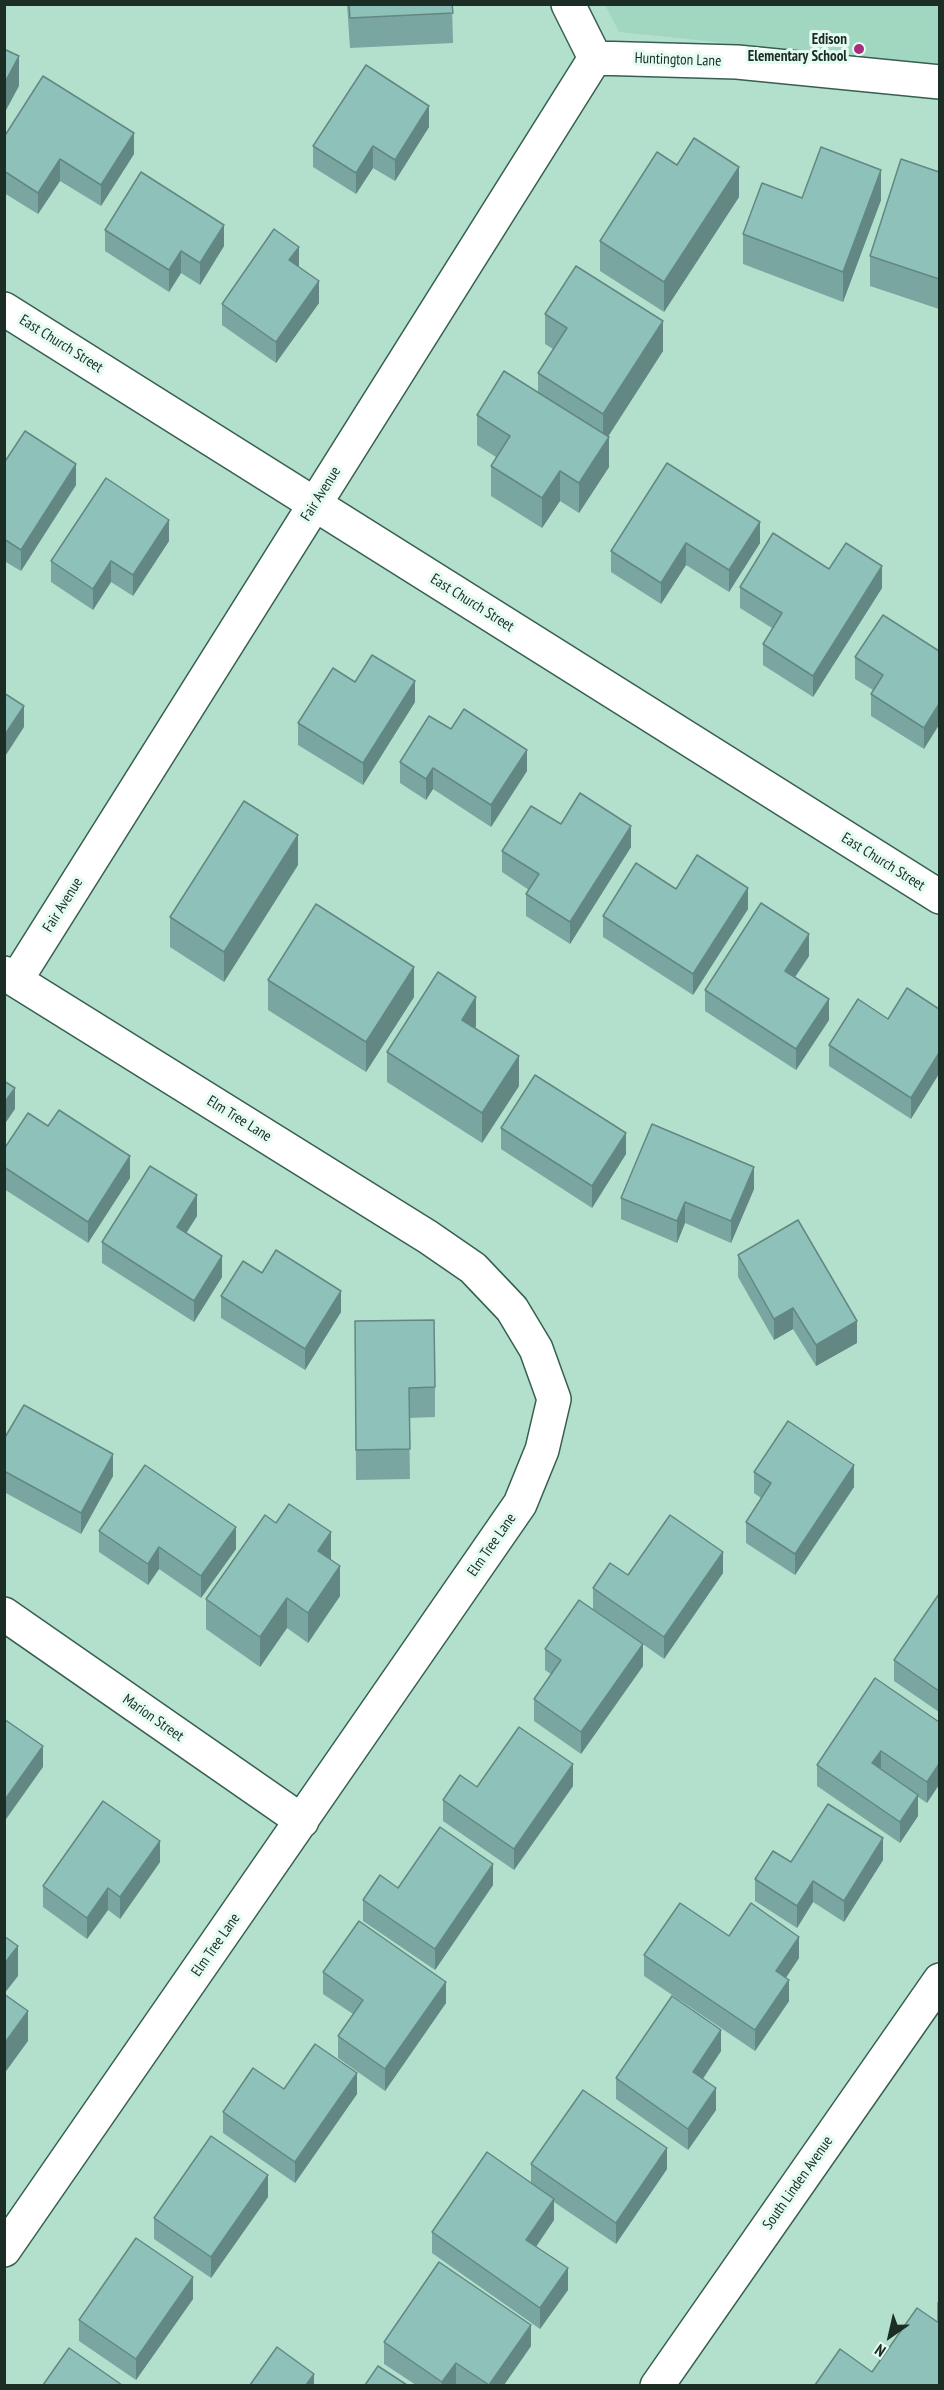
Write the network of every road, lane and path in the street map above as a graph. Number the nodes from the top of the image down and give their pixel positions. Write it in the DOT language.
graph roads {
  1 [pos="568,4"];
  2 [pos="595,58"];
  3 [pos="939,82"];
  4 [pos="4,309"];
  5 [pos="314,504"];
  6 [pos="939,897"];
  7 [pos="10,977"];
  8 [pos="4,1614"];
  9 [pos="302,1821"];
  10 [pos="939,1980"];
  11 [pos="4,2250"];
  12 [pos="657,2385"];
  1 -- 2 [label="street"];
  2 -- 3 [label="street, Huntington Lane"];
  2 -- 5 [label="street, Fair Avenue"];
  4 -- 5 [label="street, East Church Street"];
  5 -- 6 [label="street, East Church Street"];
  5 -- 7 [label="street, Fair Avenue"];
  7 -- 9 [label="street, Elm Tree Lane"];
  8 -- 9 [label="street, Marion Street"];
  9 -- 11 [label="street, Elm Tree Lane"];
  10 -- 12 [label="street, South Linden Avenue"];
}
